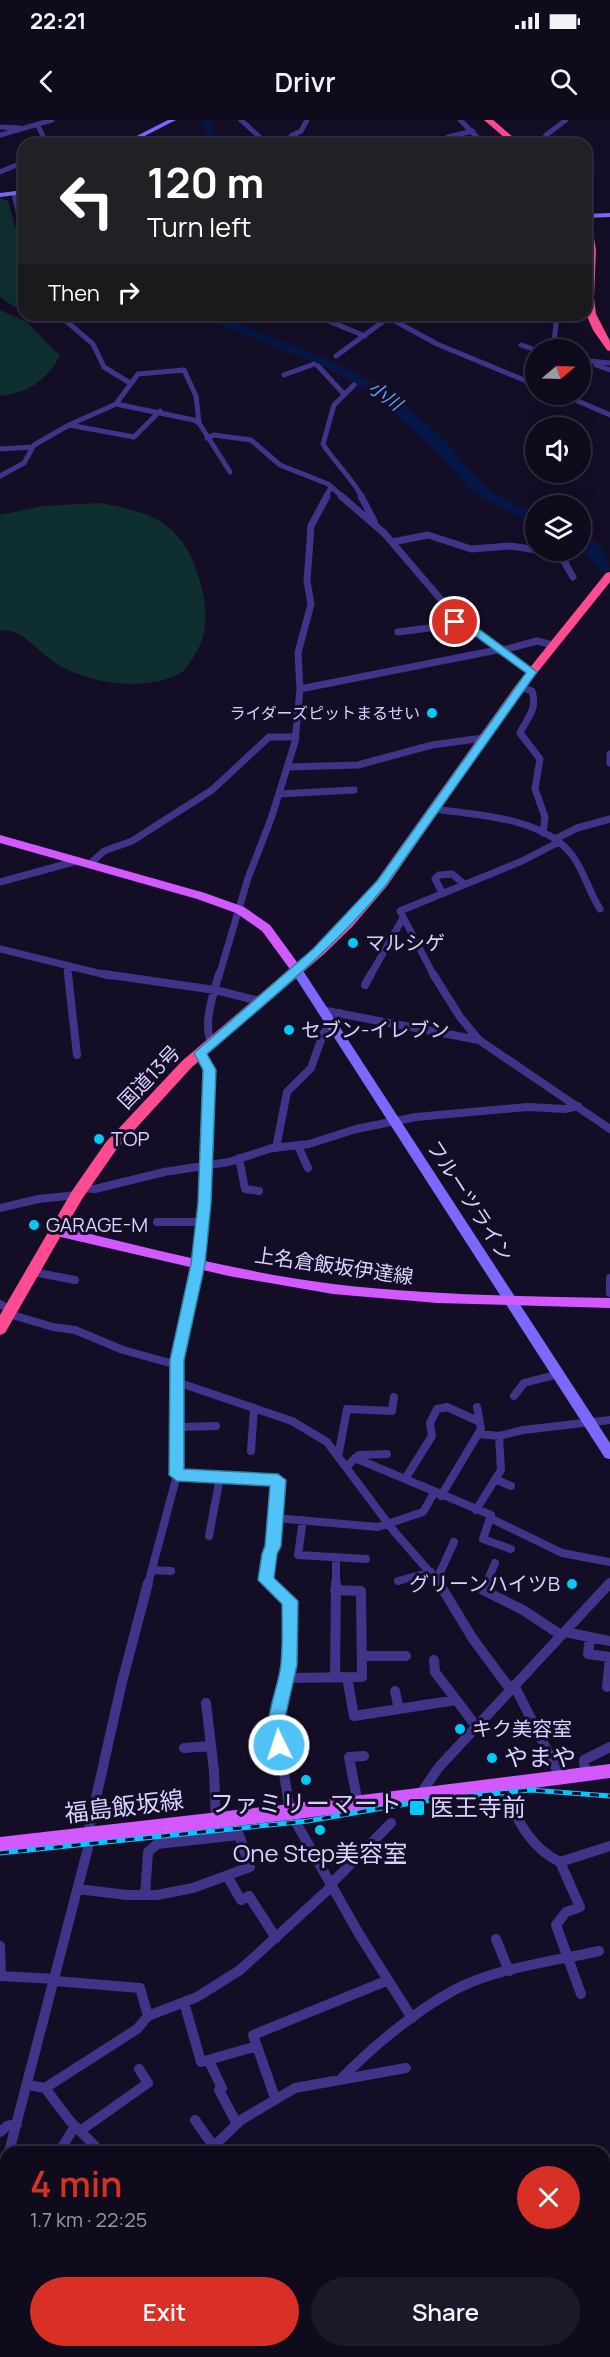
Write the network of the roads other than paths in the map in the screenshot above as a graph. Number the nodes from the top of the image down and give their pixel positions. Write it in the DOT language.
graph roads {
  1 [pos="52,120"];
  2 [pos="173,120"];
  3 [pos="241,120"];
  4 [pos="306,120"];
  5 [pos="460,120"];
  6 [pos="488,120"];
  7 [pos="566,120"];
  8 [pos="38,126"];
  9 [pos="0,127"];
  10 [pos="22,130"];
  11 [pos="473,131"];
  12 [pos="0,135"];
  13 [pos="44,138"];
  14 [pos="136,138"];
  15 [pos="260,138"];
  16 [pos="292,138"];
  17 [pos="447,138"];
  18 [pos="479,138"];
  19 [pos="510,138"];
  20 [pos="545,138"];
  21 [pos="18,164"];
  22 [pos="0,172"];
  23 [pos="18,193"];
  24 [pos="14,194"];
  25 [pos="0,195"];
  26 [pos="18,211"];
  27 [pos="610,215"];
  28 [pos="592,219"];
  29 [pos="592,319"];
  30 [pos="66,321"];
  31 [pos="329,321"];
  32 [pos="381,321"];
  33 [pos="395,321"];
  34 [pos="556,321"];
  35 [pos="365,336"];
  36 [pos="554,339"];
  37 [pos="521,345"];
  38 [pos="525,346"];
  39 [pos="610,348"];
  40 [pos="336,356"];
  41 [pos="591,361"];
  42 [pos="591,363"];
  43 [pos="610,363"];
  44 [pos="610,370"];
  45 [pos="284,375"];
  46 [pos="525,380"];
  47 [pos="130,383"];
  48 [pos="354,384"];
  49 [pos="343,393"];
  50 [pos="116,404"];
  51 [pos="587,405"];
  52 [pos="160,411"];
  53 [pos="610,415"];
  54 [pos="199,423"];
  55 [pos="69,425"];
  56 [pos="207,438"];
  57 [pos="32,447"];
  58 [pos="0,449"];
  59 [pos="230,472"];
  60 [pos="0,476"];
  61 [pos="331,487"];
  62 [pos="374,524"];
  63 [pos="392,542"];
  64 [pos="525,548"];
  65 [pos="564,561"];
  66 [pos="610,575"];
  67 [pos="573,577"];
  68 [pos="460,620"];
  69 [pos="398,632"];
  70 [pos="553,645"];
  71 [pos="502,650"];
  72 [pos="532,672"];
  73 [pos="520,687"];
  74 [pos="300,689"];
  75 [pos="296,737"];
  76 [pos="483,738"];
  77 [pos="610,754"];
  78 [pos="610,763"];
  79 [pos="288,767"];
  80 [pos="354,790"];
  81 [pos="279,794"];
  82 [pos="434,809"];
  83 [pos="610,819"];
  84 [pos="543,833"];
  85 [pos="0,839"];
  86 [pos="557,841"];
  87 [pos="77,861"];
  88 [pos="90,864"];
  89 [pos="0,882"];
  90 [pos="463,883"];
  91 [pos="442,892"];
  92 [pos="600,909"];
  93 [pos="240,910"];
  94 [pos="403,918"];
  95 [pos="0,949"];
  96 [pos="67,966"];
  97 [pos="296,969"];
  98 [pos="365,986"];
  99 [pos="215,990"];
  100 [pos="260,1001"];
  101 [pos="321,1010"];
  102 [pos="340,1014"];
  103 [pos="330,1025"];
  104 [pos="479,1040"];
  105 [pos="206,1048"];
  106 [pos="77,1055"];
  107 [pos="578,1106"];
  108 [pos="394,1122"];
  109 [pos="610,1129"];
  110 [pos="298,1146"];
  111 [pos="276,1148"];
  112 [pos="239,1158"];
  113 [pos="206,1165"];
  114 [pos="308,1168"];
  115 [pos="259,1191"];
  116 [pos="79,1192"];
  117 [pos="0,1208"];
  118 [pos="157,1222"];
  119 [pos="203,1222"];
  120 [pos="57,1231"];
  121 [pos="198,1264"];
  122 [pos="33,1272"];
  123 [pos="610,1278"];
  124 [pos="75,1280"];
  125 [pos="610,1293"];
  126 [pos="512,1300"];
  127 [pos="610,1303"];
  128 [pos="7,1309"];
  129 [pos="0,1329"];
  130 [pos="177,1365"];
  131 [pos="559,1374"];
  132 [pos="177,1382"];
  133 [pos="514,1396"];
  134 [pos="394,1397"];
  135 [pos="477,1407"];
  136 [pos="254,1409"];
  137 [pos="478,1420"];
  138 [pos="610,1420"];
  139 [pos="590,1423"];
  140 [pos="216,1426"];
  141 [pos="177,1427"];
  142 [pos="479,1434"];
  143 [pos="499,1436"];
  144 [pos="251,1451"];
  145 [pos="387,1454"];
  146 [pos="610,1454"];
  147 [pos="338,1457"];
  148 [pos="355,1458"];
  149 [pos="346,1467"];
  150 [pos="177,1475"];
  151 [pos="220,1477"];
  152 [pos="405,1479"];
  153 [pos="495,1479"];
  154 [pos="511,1486"];
  155 [pos="438,1494"];
  156 [pos="476,1510"];
  157 [pos="275,1518"];
  158 [pos="490,1518"];
  159 [pos="303,1520"];
  160 [pos="389,1524"];
  161 [pos="209,1536"];
  162 [pos="454,1542"];
  163 [pos="511,1549"];
  164 [pos="336,1557"];
  165 [pos="366,1559"];
  166 [pos="610,1562"];
  167 [pos="495,1563"];
  168 [pos="152,1570"];
  169 [pos="171,1572"];
  170 [pos="434,1576"];
  171 [pos="398,1581"];
  172 [pos="610,1583"];
  173 [pos="335,1590"];
  174 [pos="563,1633"];
  175 [pos="590,1637"];
  176 [pos="610,1641"];
  177 [pos="362,1656"];
  178 [pos="406,1656"];
  179 [pos="434,1660"];
  180 [pos="335,1677"];
  181 [pos="347,1677"];
  182 [pos="286,1678"];
  183 [pos="512,1687"];
  184 [pos="607,1688"];
  185 [pos="395,1691"];
  186 [pos="456,1700"];
  187 [pos="206,1703"];
  188 [pos="399,1709"];
  189 [pos="476,1726"];
  190 [pos="210,1746"];
  191 [pos="610,1747"];
  192 [pos="184,1748"];
  193 [pos="364,1756"];
  194 [pos="610,1771"];
  195 [pos="585,1775"];
  196 [pos="561,1778"];
  197 [pos="501,1785"];
  198 [pos="419,1796"];
  199 [pos="358,1804"];
  200 [pos="290,1812"];
  201 [pos="216,1821"];
  202 [pos="391,1823"];
  203 [pos="89,1835"];
  204 [pos="0,1845"];
  205 [pos="610,1846"];
  206 [pos="560,1862"];
  207 [pos="227,1876"];
  208 [pos="330,1886"];
  209 [pos="78,1889"];
  210 [pos="145,1895"];
  211 [pos="276,1938"];
  212 [pos="496,1939"];
  213 [pos="0,1946"];
  214 [pos="599,1951"];
  215 [pos="566,1956"];
  216 [pos="509,1971"];
  217 [pos="0,1976"];
  218 [pos="56,1980"];
  219 [pos="386,1981"];
  220 [pos="581,1994"];
  221 [pos="184,2002"];
  222 [pos="148,2016"];
  223 [pos="412,2018"];
  224 [pos="257,2046"];
  225 [pos="209,2061"];
  226 [pos="406,2068"];
  227 [pos="139,2069"];
  228 [pos="340,2080"];
  229 [pos="28,2085"];
  230 [pos="45,2088"];
  231 [pos="275,2098"];
  232 [pos="195,2120"];
  233 [pos="17,2124"];
  234 [pos="237,2124"];
  235 [pos="77,2128"];
  236 [pos="0,2132"];
  237 [pos="11,2146"];
  238 [pos="64,2146"];
  239 [pos="95,2146"];
  240 [pos="209,2146"];
  241 [pos="215,2146"];
  1 -- 8 [label="street"];
  2 -- 14 [label="street"];
  3 -- 15 [label="street"];
  4 -- 16 [label="street"];
  5 -- 11 [label="street"];
  6 -- 19 [label="highway"];
  7 -- 20 [label="street"];
  8 -- 10 [label="street"];
  8 -- 13 [label="street"];
  9 -- 10 [label="street"];
  10 -- 12 [label="street"];
  11 -- 17 [label="street"];
  11 -- 18 [label="street"];
  21 -- 22 [label="street"];
  23 -- 24 [label="street"];
  24 -- 25 [label="street"];
  24 -- 26 [label="street"];
  27 -- 28 [label="street"];
  29 -- 39 [label="highway"];
  30 -- 47 [label="street"];
  31 -- 35 [label="street"];
  32 -- 35 [label="street"];
  33 -- 46 [label="street"];
  34 -- 36 [label="street"];
  35 -- 40 [label="street"];
  37 -- 38 [label="street"];
  41 -- 43 [label="street"];
  42 -- 44 [label="street"];
  45 -- 49 [label="street"];
  47 -- 50 [label="street"];
  47 -- 54 [label="street"];
  48 -- 49 [label="street"];
  49 -- 62 [label="street"];
  50 -- 52 [label="street"];
  50 -- 55 [label="street"];
  51 -- 53 [label="street"];
  52 -- 54 [label="street"];
  52 -- 55 [label="street"];
  54 -- 56 [label="street"];
  55 -- 57 [label="street"];
  56 -- 59 [label="street"];
  56 -- 61 [label="street"];
  57 -- 58 [label="street"];
  57 -- 60 [label="street"];
  61 -- 62 [label="street"];
  61 -- 74 [label="street"];
  62 -- 63 [label="street"];
  63 -- 64 [label="street"];
  63 -- 68 [label="street"];
  65 -- 67 [label="street"];
  66 -- 70 [label="highway, 国道13号"];
  68 -- 69 [label="street"];
  68 -- 71 [label="street"];
  70 -- 71 [label="street"];
  70 -- 72 [label="highway, 国道13号"];
  71 -- 72 [label="street"];
  71 -- 74 [label="street"];
  72 -- 73 [label="highway, 国道13号"];
  73 -- 76 [label="highway, 国道13号"];
  73 -- 84 [label="street"];
  74 -- 75 [label="street"];
  75 -- 79 [label="street"];
  75 -- 88 [label="street"];
  76 -- 79 [label="street"];
  76 -- 82 [label="highway, 国道13号"];
  77 -- 78 [label="street"];
  79 -- 81 [label="street"];
  80 -- 81 [label="street"];
  81 -- 93 [label="street"];
  82 -- 84 [label="street"];
  82 -- 97 [label="highway, 国道13号"];
  83 -- 86 [label="street"];
  84 -- 86 [label="street"];
  85 -- 87 [label="main road"];
  86 -- 90 [label="street"];
  86 -- 92 [label="street"];
  87 -- 88 [label="main road"];
  87 -- 89 [label="street"];
  88 -- 93 [label="main road"];
  90 -- 91 [label="street"];
  90 -- 91 [label="street"];
  91 -- 94 [label="street"];
  93 -- 97 [label="main road"];
  93 -- 99 [label="street"];
  94 -- 98 [label="street"];
  94 -- 104 [label="street"];
  95 -- 96 [label="street"];
  96 -- 99 [label="street"];
  96 -- 106 [label="street"];
  97 -- 100 [label="highway, 国道13号"];
  97 -- 101 [label="street, フルーツライン"];
  99 -- 100 [label="street"];
  99 -- 105 [label="street"];
  100 -- 105 [label="highway, 国道13号"];
  101 -- 102 [label="street"];
  101 -- 103 [label="street, フルーツライン"];
  102 -- 103 [label="street"];
  102 -- 104 [label="street"];
  103 -- 108 [label="street, フルーツライン"];
  103 -- 111 [label="street"];
  104 -- 107 [label="street"];
  105 -- 113 [label="street"];
  105 -- 116 [label="highway, 国道13号"];
  107 -- 108 [label="street"];
  107 -- 109 [label="street"];
  108 -- 110 [label="street"];
  108 -- 126 [label="street, フルーツライン"];
  110 -- 111 [label="street"];
  110 -- 114 [label="street"];
  111 -- 112 [label="street"];
  112 -- 113 [label="street"];
  112 -- 115 [label="street"];
  113 -- 116 [label="street"];
  113 -- 119 [label="street"];
  116 -- 117 [label="street"];
  116 -- 120 [label="highway, 国道13号"];
  118 -- 119 [label="street"];
  119 -- 121 [label="street"];
  120 -- 121 [label="main road, 上名倉飯坂伊達線"];
  120 -- 122 [label="highway, 国道13号"];
  121 -- 126 [label="main road, 上名倉飯坂伊達線"];
  121 -- 130 [label="street"];
  122 -- 124 [label="street"];
  122 -- 128 [label="highway, 国道13号"];
  123 -- 125 [label="street"];
  126 -- 127 [label="main road, 上名倉飯坂伊達線"];
  126 -- 131 [label="street, フルーツライン"];
  128 -- 129 [label="highway, 国道13号"];
  128 -- 130 [label="street"];
  130 -- 132 [label="street"];
  131 -- 133 [label="street"];
  131 -- 139 [label="street, フルーツライン"];
  132 -- 136 [label="street"];
  132 -- 141 [label="street"];
  134 -- 147 [label="street"];
  135 -- 137 [label="street"];
  136 -- 144 [label="street"];
  136 -- 147 [label="street"];
  137 -- 142 [label="street"];
  137 -- 152 [label="street"];
  138 -- 139 [label="street"];
  139 -- 143 [label="street"];
  139 -- 146 [label="street, フルーツライン"];
  140 -- 141 [label="street"];
  141 -- 150 [label="street"];
  142 -- 143 [label="street"];
  142 -- 155 [label="street"];
  143 -- 153 [label="street"];
  145 -- 148 [label="street"];
  147 -- 149 [label="street"];
  148 -- 149 [label="street"];
  148 -- 152 [label="street"];
  149 -- 160 [label="street"];
  150 -- 151 [label="street"];
  150 -- 168 [label="street"];
  151 -- 157 [label="street"];
  151 -- 161 [label="street"];
  152 -- 155 [label="street"];
  153 -- 154 [label="street"];
  153 -- 156 [label="street"];
  155 -- 156 [label="street"];
  155 -- 160 [label="street"];
  156 -- 158 [label="street"];
  157 -- 159 [label="street"];
  157 -- 182 [label="street"];
  158 -- 163 [label="street"];
  158 -- 166 [label="street"];
  159 -- 160 [label="street"];
  159 -- 164 [label="street"];
  160 -- 170 [label="street"];
  162 -- 170 [label="street"];
  164 -- 165 [label="street"];
  164 -- 173 [label="street"];
  167 -- 174 [label="street"];
  168 -- 169 [label="street"];
  168 -- 203 [label="street"];
  170 -- 171 [label="street"];
  170 -- 183 [label="street"];
  172 -- 174 [label="street"];
  173 -- 177 [label="street"];
  173 -- 180 [label="street"];
  174 -- 175 [label="street"];
  174 -- 183 [label="street"];
  175 -- 176 [label="street"];
  175 -- 184 [label="street"];
  177 -- 178 [label="street"];
  177 -- 181 [label="street"];
  179 -- 186 [label="street"];
  180 -- 181 [label="street"];
  180 -- 182 [label="street"];
  181 -- 188 [label="street"];
  182 -- 200 [label="street"];
  183 -- 189 [label="street"];
  183 -- 196 [label="street"];
  185 -- 188 [label="street"];
  186 -- 188 [label="street"];
  186 -- 189 [label="street"];
  187 -- 190 [label="street"];
  189 -- 198 [label="street"];
  190 -- 192 [label="street"];
  190 -- 201 [label="street"];
  191 -- 195 [label="street"];
  193 -- 199 [label="street"];
  194 -- 195 [label="main road, 福島飯坂線"];
  195 -- 196 [label="main road, 福島飯坂線"];
  196 -- 197 [label="main road, 福島飯坂線"];
  197 -- 198 [label="main road, 福島飯坂線"];
  197 -- 206 [label="street"];
  198 -- 199 [label="main road, 福島飯坂線"];
  199 -- 200 [label="main road, 福島飯坂線"];
  200 -- 201 [label="main road, 福島飯坂線"];
  200 -- 208 [label="street"];
  201 -- 203 [label="main road, 福島飯坂線"];
  202 -- 208 [label="street"];
  203 -- 204 [label="main road, 福島飯坂線"];
  203 -- 209 [label="street"];
  205 -- 206 [label="street"];
  206 -- 215 [label="street"];
  207 -- 210 [label="street"];
  207 -- 210 [label="street"];
  207 -- 211 [label="street"];
  208 -- 211 [label="street"];
  208 -- 219 [label="street"];
  209 -- 210 [label="street"];
  209 -- 218 [label="street"];
  211 -- 221 [label="street"];
  212 -- 216 [label="street"];
  213 -- 217 [label="street"];
  214 -- 215 [label="street"];
  215 -- 216 [label="street"];
  215 -- 220 [label="street"];
  216 -- 223 [label="street"];
  217 -- 218 [label="street"];
  218 -- 222 [label="street"];
  218 -- 229 [label="street"];
  219 -- 223 [label="street"];
  219 -- 224 [label="street"];
  221 -- 222 [label="street"];
  221 -- 225 [label="street"];
  222 -- 230 [label="street"];
  223 -- 228 [label="street"];
  224 -- 225 [label="street"];
  224 -- 231 [label="street"];
  225 -- 234 [label="street"];
  226 -- 228 [label="street"];
  227 -- 235 [label="street"];
  228 -- 231 [label="street"];
  229 -- 230 [label="street"];
  229 -- 233 [label="street"];
  230 -- 235 [label="street"];
  231 -- 234 [label="street"];
  232 -- 240 [label="street"];
  233 -- 236 [label="street"];
  233 -- 237 [label="street"];
  234 -- 241 [label="street"];
  235 -- 238 [label="street"];
  235 -- 239 [label="street"];
}
